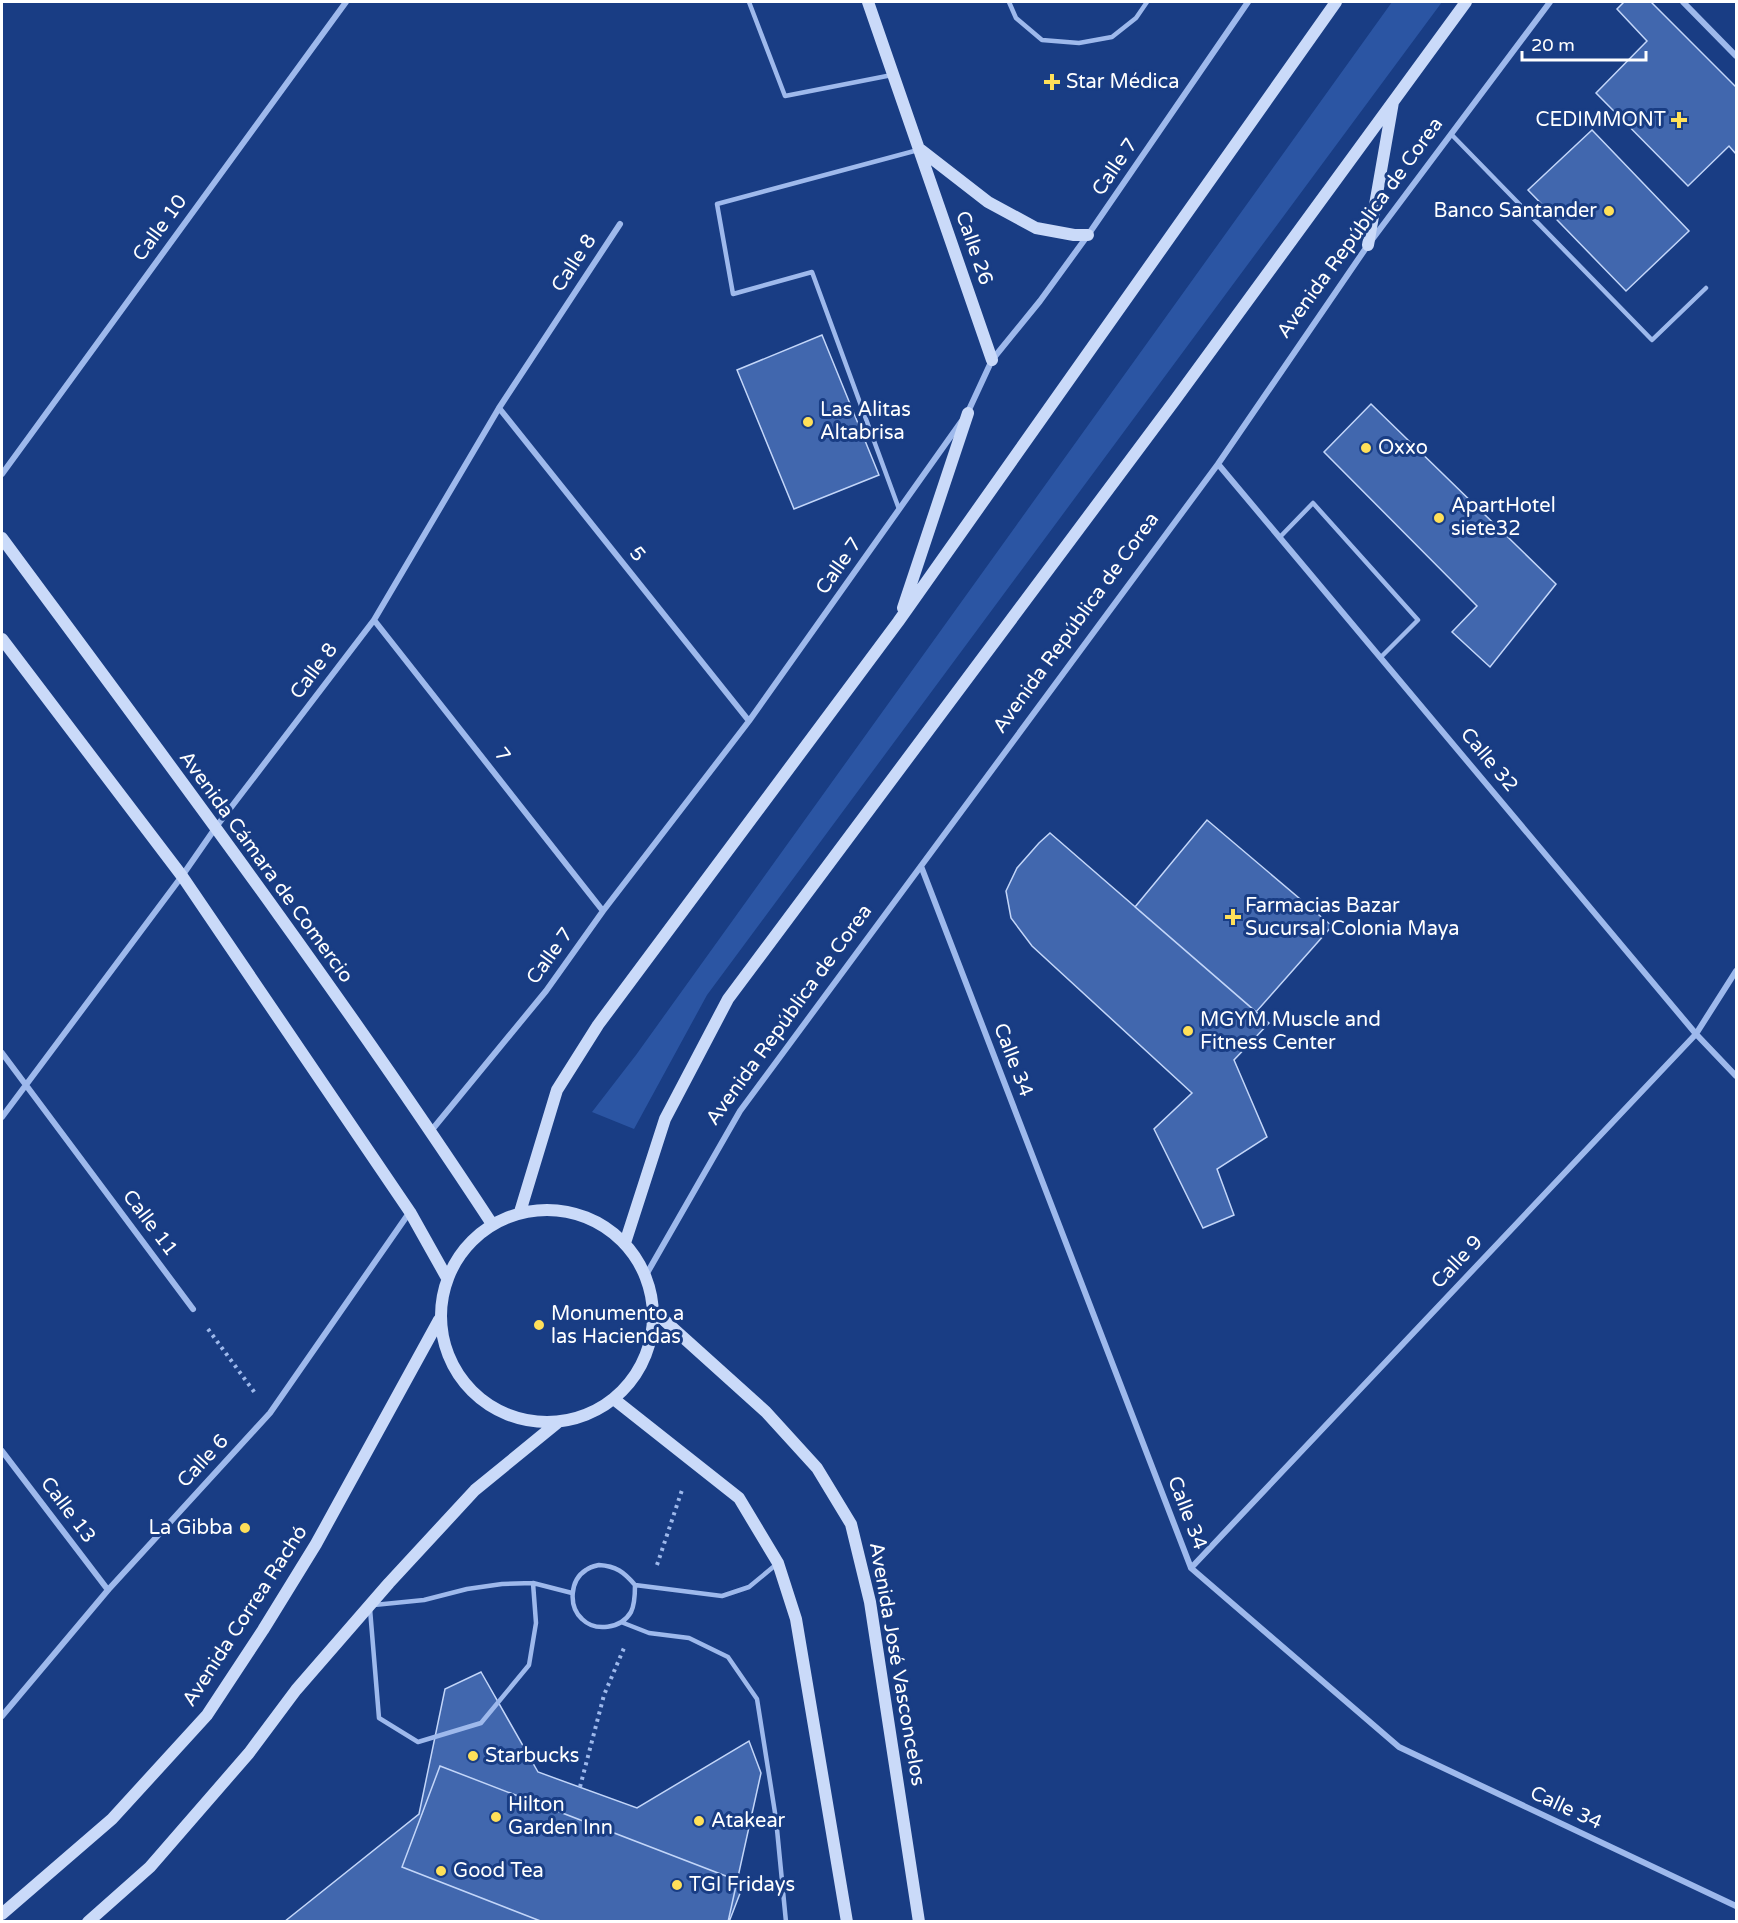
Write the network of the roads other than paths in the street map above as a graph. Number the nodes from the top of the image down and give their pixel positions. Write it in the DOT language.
graph roads {
  1 [pos="346,2"];
  2 [pos="749,2"];
  3 [pos="868,2"];
  4 [pos="1010,2"];
  5 [pos="1147,2"];
  6 [pos="1248,2"];
  7 [pos="1336,2"];
  8 [pos="1466,2"];
  9 [pos="1550,2"];
  10 [pos="1683,2"];
  11 [pos="1737,56"];
  12 [pos="894,74"];
  13 [pos="1393,99"];
  14 [pos="1451,134"];
  15 [pos="920,150"];
  16 [pos="620,224"];
  17 [pos="1088,235"];
  18 [pos="1368,245"];
  19 [pos="1706,288"];
  20 [pos="992,360"];
  21 [pos="499,408"];
  22 [pos="968,413"];
  23 [pos="1218,464"];
  24 [pos="2,474"];
  25 [pos="899,509"];
  26 [pos="1280,537"];
  27 [pos="2,538"];
  28 [pos="374,620"];
  29 [pos="898,622"];
  30 [pos="2,639"];
  31 [pos="1381,657"];
  32 [pos="749,722"];
  33 [pos="216,827"];
  34 [pos="921,866"];
  35 [pos="182,876"];
  36 [pos="603,911"];
  37 [pos="1737,971"];
  38 [pos="1696,1034"];
  39 [pos="2,1053"];
  40 [pos="1737,1076"];
  41 [pos="26,1083"];
  42 [pos="2,1117"];
  43 [pos="431,1131"];
  44 [pos="410,1212"];
  45 [pos="520,1212"];
  46 [pos="492,1224"];
  47 [pos="625,1243"];
  48 [pos="646,1275"];
  49 [pos="447,1278"];
  50 [pos="193,1309"];
  51 [pos="655,1312"];
  52 [pos="439,1320"];
  53 [pos="615,1400"];
  54 [pos="557,1424"];
  55 [pos="2,1451"];
  56 [pos="778,1563"];
  57 [pos="1191,1568"];
  58 [pos="533,1583"];
  59 [pos="635,1585"];
  60 [pos="108,1590"];
  61 [pos="572,1593"];
  62 [pos="370,1605"];
  63 [pos="621,1622"];
  64 [pos="2,1716"];
  65 [pos="1737,1906"];
  66 [pos="2,1914"];
  67 [pos="88,1922"];
  68 [pos="786,1922"];
  69 [pos="847,1922"];
  70 [pos="919,1922"];
  1 -- 24 [label="street, Calle 10"];
  2 -- 12 [label="lane"];
  3 -- 12 [label="main road, Calle 26"];
  4 -- 5 [label="lane"];
  6 -- 17 [label="street, Calle 7"];
  7 -- 29 [label="main road"];
  8 -- 13 [label="main road"];
  9 -- 14 [label="street, Avenida República de Corea"];
  10 -- 11 [label="street"];
  12 -- 15 [label="main road, Calle 26"];
  13 -- 18 [label="main road"];
  13 -- 47 [label="main road"];
  14 -- 18 [label="street, Avenida República de Corea"];
  14 -- 19 [label="lane"];
  15 -- 17 [label="main road, Calle 26"];
  15 -- 20 [label="main road, Calle 26"];
  15 -- 25 [label="lane"];
  16 -- 21 [label="street, Calle 8"];
  17 -- 20 [label="street, Calle 7"];
  18 -- 23 [label="street, Avenida República de Corea"];
  20 -- 22 [label="street, Calle 7"];
  21 -- 28 [label="street, Calle 8"];
  21 -- 32 [label="street, 5"];
  22 -- 25 [label="street, Calle 7"];
  22 -- 29 [label="main road"];
  23 -- 26 [label="street, Calle 32"];
  23 -- 34 [label="street, Avenida República de Corea"];
  25 -- 32 [label="street, Calle 7"];
  26 -- 31 [label="street, Calle 32"];
  26 -- 31 [label="lane"];
  27 -- 33 [label="main road, Avenida Cámara de Comercio"];
  28 -- 33 [label="street, Calle 8"];
  28 -- 36 [label="street, 7"];
  29 -- 45 [label="main road"];
  30 -- 35 [label="main road"];
  31 -- 38 [label="street, Calle 32"];
  32 -- 36 [label="street, Calle 7"];
  33 -- 35 [label="street, Calle 8"];
  33 -- 43 [label="main road, Avenida Cámara de Comercio"];
  34 -- 48 [label="street, Avenida República de Corea"];
  34 -- 57 [label="street, Calle 34"];
  35 -- 41 [label="street, Calle 8"];
  35 -- 44 [label="main road"];
  36 -- 43 [label="street, Calle 7"];
  37 -- 38 [label="street, Calle 9"];
  38 -- 40 [label="street, Calle 32"];
  38 -- 57 [label="street, Calle 9"];
  39 -- 41 [label="street, Calle 11"];
  41 -- 42 [label="street, Calle 8"];
  41 -- 50 [label="street, Calle 11"];
  43 -- 46 [label="main road, Avenida Cámara de Comercio"];
  44 -- 49 [label="main road"];
  44 -- 60 [label="street, Calle 6"];
  45 -- 46 [label="main road"];
  45 -- 47 [label="main road"];
  46 -- 49 [label="main road"];
  47 -- 48 [label="main road"];
  48 -- 51 [label="main road"];
  49 -- 52 [label="main road"];
  51 -- 53 [label="main road"];
  51 -- 70 [label="main road, Avenida José Vasconcelos"];
  52 -- 54 [label="main road"];
  52 -- 66 [label="main road, Avenida Correa Rachó"];
  53 -- 54 [label="main road"];
  53 -- 56 [label="main road"];
  54 -- 62 [label="main road"];
  55 -- 60 [label="street, Calle 13"];
  56 -- 59 [label="lane"];
  56 -- 69 [label="main road"];
  57 -- 65 [label="street, Calle 34"];
  58 -- 61 [label="lane"];
  58 -- 62 [label="lane"];
  58 -- 62 [label="lane"];
  59 -- 61 [label="lane"];
  59 -- 63 [label="lane"];
  60 -- 64 [label="street, Calle 6"];
  61 -- 63 [label="lane"];
  62 -- 67 [label="main road"];
  63 -- 68 [label="lane"];
}
